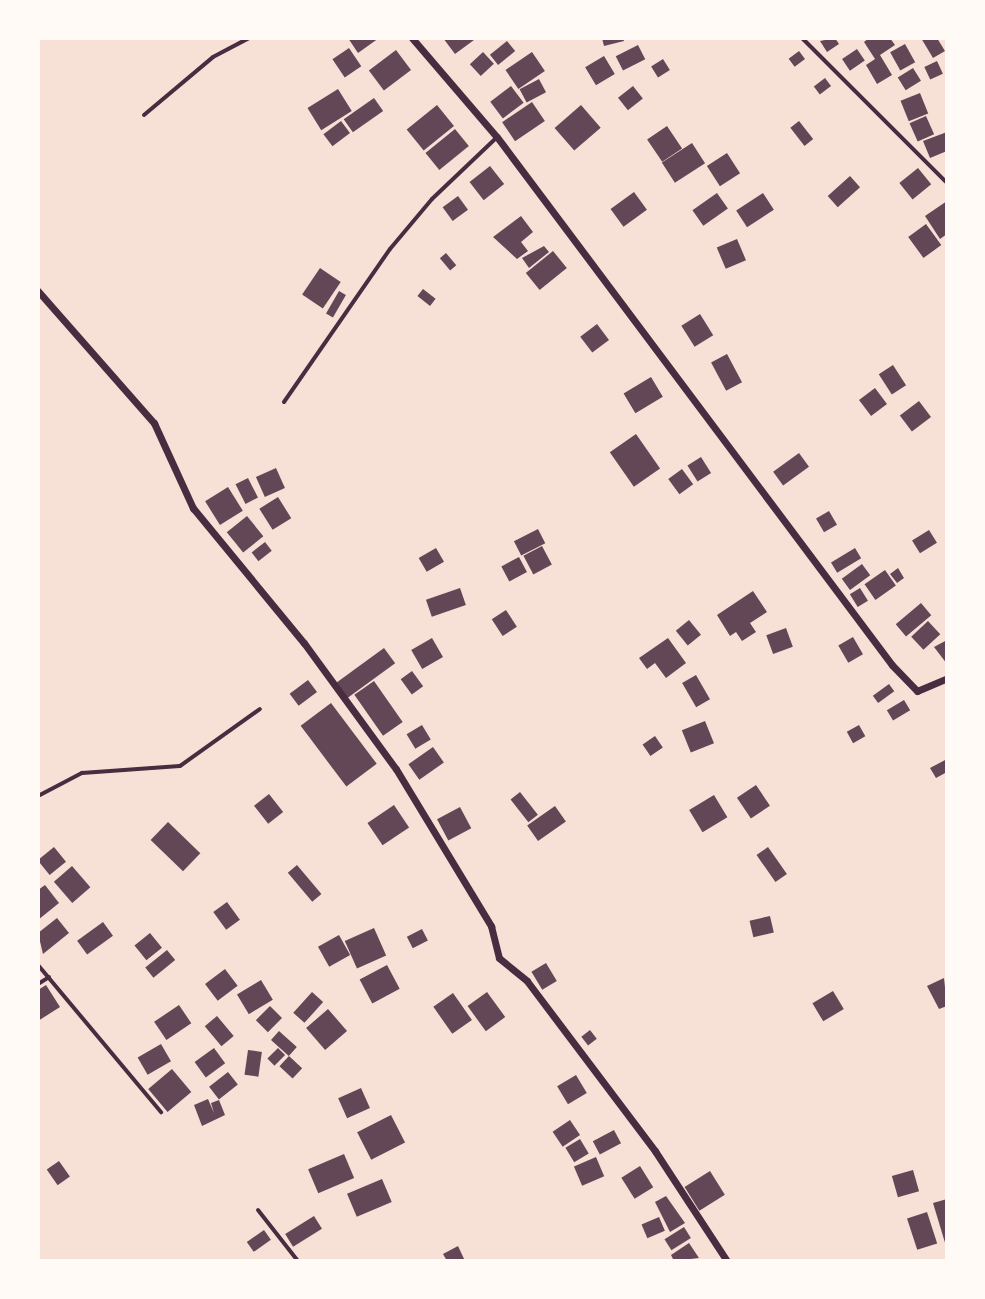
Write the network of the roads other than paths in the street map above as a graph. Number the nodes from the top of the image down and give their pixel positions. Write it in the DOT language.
graph roads {
  1 [pos="249,38"];
  2 [pos="412,38"];
  3 [pos="802,38"];
  4 [pos="144,115"];
  5 [pos="497,137"];
  6 [pos="947,183"];
  7 [pos="38,291"];
  8 [pos="284,402"];
  9 [pos="947,678"];
  10 [pos="260,709"];
  11 [pos="38,796"];
  12 [pos="38,965"];
  13 [pos="49,977"];
  14 [pos="38,984"];
  15 [pos="161,1112"];
  16 [pos="258,1210"];
  17 [pos="298,1261"];
  18 [pos="727,1261"];
  1 -- 4 [label="lane"];
  2 -- 5 [label="street"];
  3 -- 6 [label="lane"];
  5 -- 8 [label="lane"];
  5 -- 9 [label="street"];
  7 -- 18 [label="street"];
  10 -- 11 [label="lane"];
  12 -- 13 [label="lane"];
  13 -- 14 [label="lane"];
  13 -- 15 [label="lane"];
  16 -- 17 [label="lane"];
}
